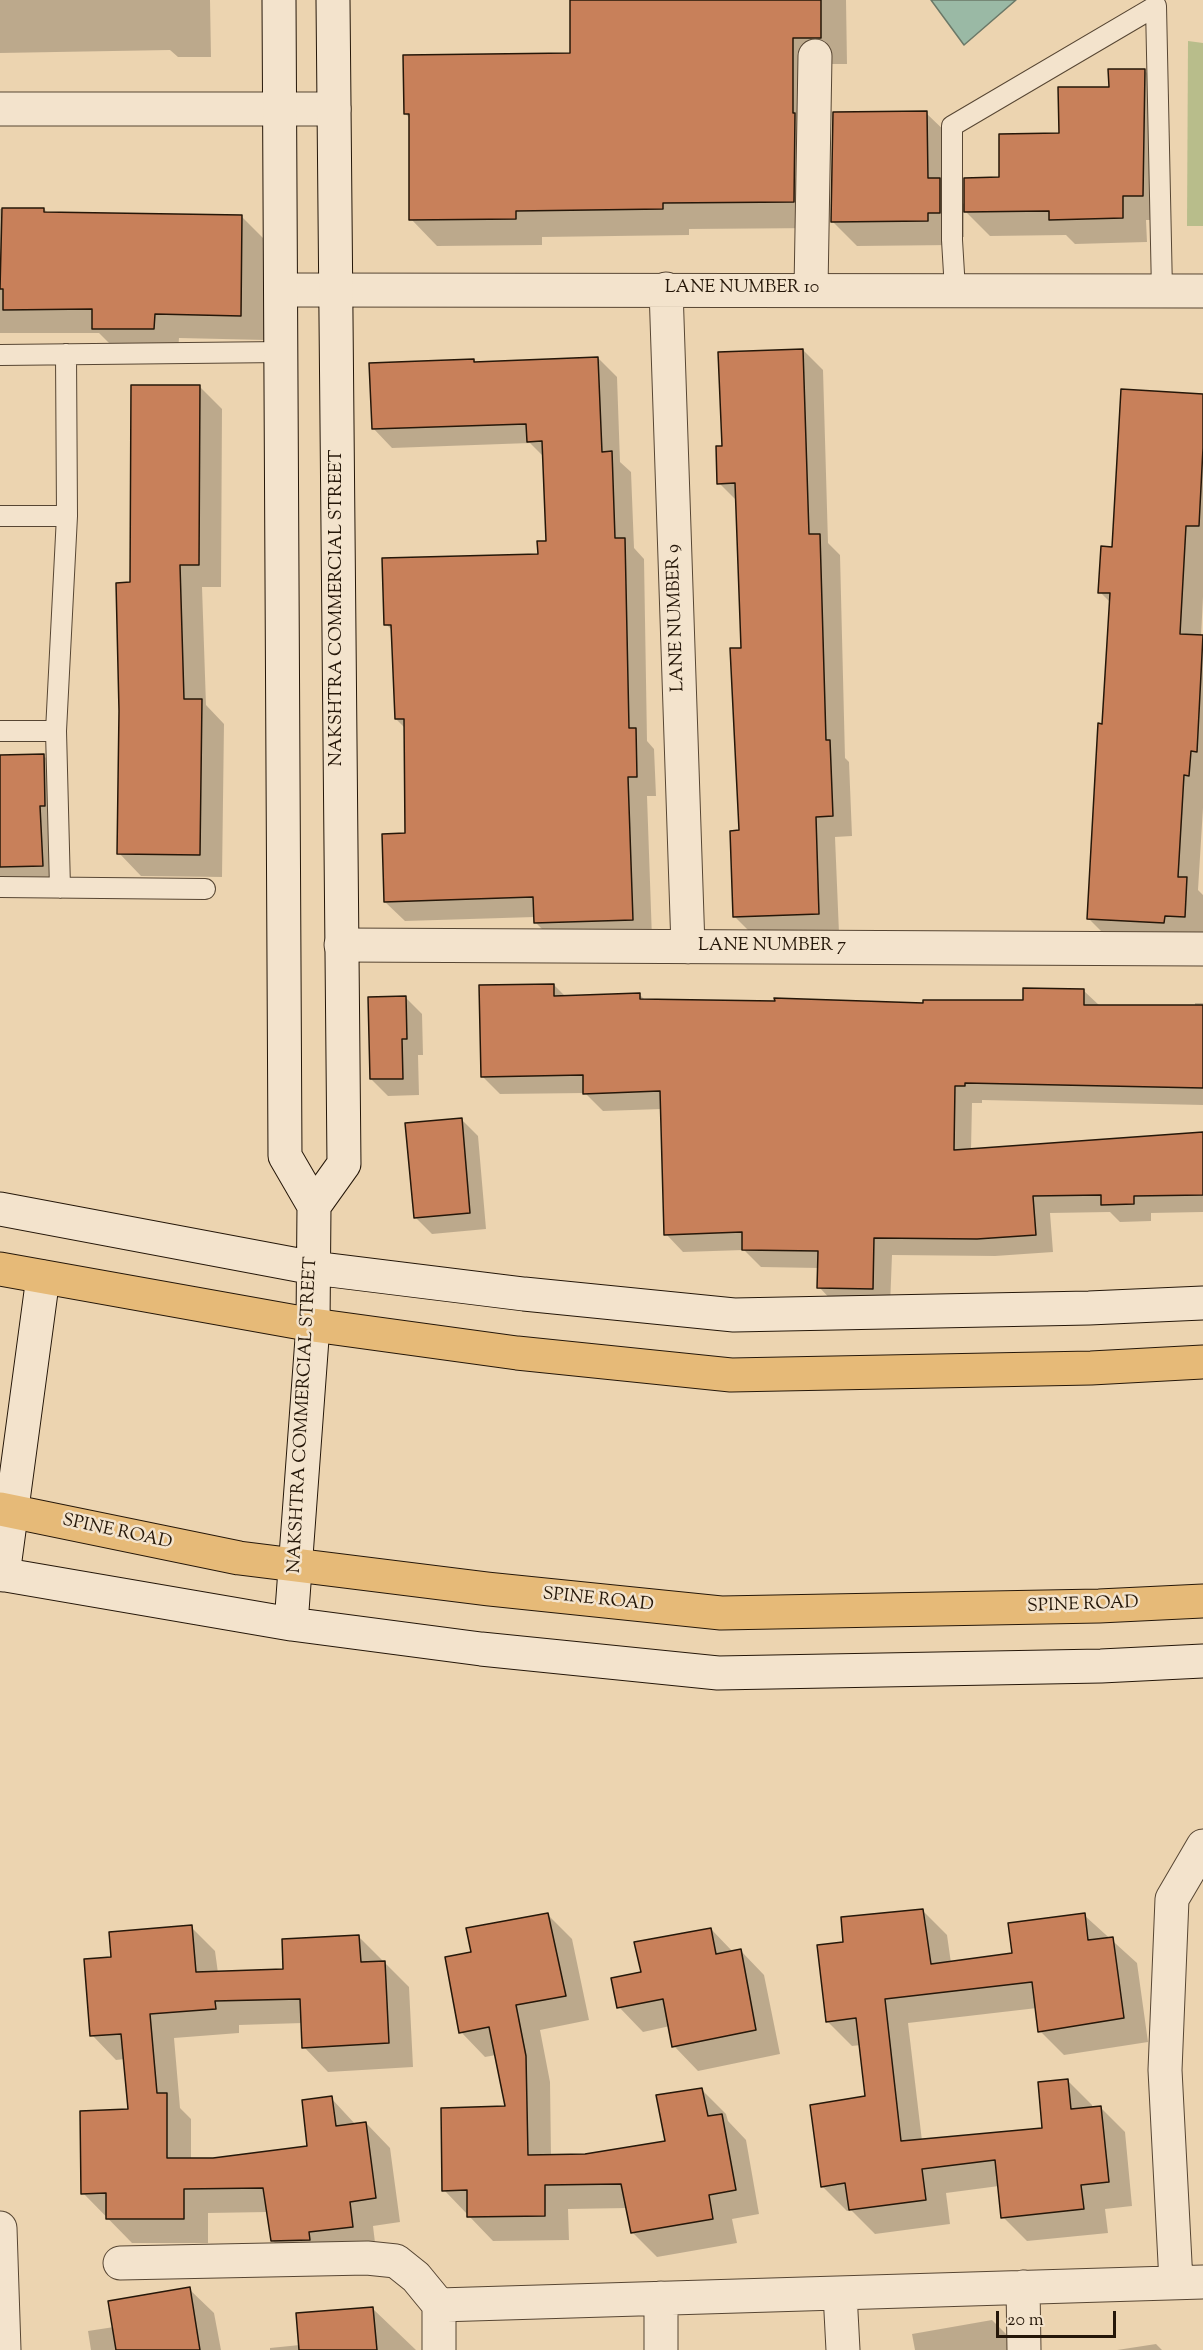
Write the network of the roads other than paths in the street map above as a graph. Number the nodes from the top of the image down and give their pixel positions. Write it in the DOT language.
graph roads {
  1 [pos="279,0"];
  2 [pos="333,0"];
  3 [pos="815,56"];
  4 [pos="0,109"];
  5 [pos="280,109"];
  6 [pos="334,109"];
  7 [pos="336,289"];
  8 [pos="812,289"];
  9 [pos="281,290"];
  10 [pos="666,290"];
  11 [pos="955,290"];
  12 [pos="1162,291"];
  13 [pos="1203,291"];
  14 [pos="282,352"];
  15 [pos="66,354"];
  16 [pos="0,355"];
  17 [pos="0,516"];
  18 [pos="67,516"];
  19 [pos="0,731"];
  20 [pos="56,731"];
  21 [pos="0,887"];
  22 [pos="60,888"];
  23 [pos="205,890"];
  24 [pos="341,945"];
  25 [pos="688,946"];
  26 [pos="1203,949"];
  27 [pos="314,1206"];
  28 [pos="0,1209"];
  29 [pos="314,1268"];
  30 [pos="0,1269"];
  31 [pos="43,1276"];
  32 [pos="1203,1303"];
  33 [pos="313,1325"];
  34 [pos="1203,1362"];
  35 [pos="6,1510"];
  36 [pos="295,1565"];
  37 [pos="1,1575"];
  38 [pos="1203,1601"];
  39 [pos="291,1624"];
  40 [pos="1203,1661"];
  41 [pos="1203,1846"];
  42 [pos="0,2228"];
  43 [pos="120,2263"];
  44 [pos="1190,2282"];
  45 [pos="1023,2287"];
  46 [pos="840,2293"];
  47 [pos="661,2298"];
  48 [pos="439,2305"];
  49 [pos="4,2350"];
  50 [pos="439,2350"];
  51 [pos="661,2350"];
  52 [pos="843,2350"];
  53 [pos="1024,2350"];
  1 -- 5 [label="street"];
  2 -- 6 [label="street, NAKSHTRA COMMERCIAL STREET"];
  3 -- 8 [label="street"];
  4 -- 5 [label="street"];
  5 -- 6 [label="street"];
  5 -- 9 [label="street"];
  6 -- 7 [label="street, NAKSHTRA COMMERCIAL STREET"];
  7 -- 9 [label="street, LANE NUMBER 10"];
  7 -- 10 [label="street, LANE NUMBER 10"];
  7 -- 24 [label="street, NAKSHTRA COMMERCIAL STREET"];
  8 -- 10 [label="street, LANE NUMBER 10"];
  8 -- 11 [label="street, LANE NUMBER 10"];
  9 -- 14 [label="street"];
  10 -- 25 [label="street, LANE NUMBER 9"];
  11 -- 12 [label="street, LANE NUMBER 10"];
  11 -- 12 [label="lane"];
  12 -- 13 [label="street, LANE NUMBER 10"];
  14 -- 15 [label="lane"];
  14 -- 27 [label="street"];
  15 -- 16 [label="lane"];
  15 -- 18 [label="lane"];
  17 -- 18 [label="lane"];
  18 -- 20 [label="lane"];
  19 -- 20 [label="lane"];
  20 -- 22 [label="lane"];
  21 -- 22 [label="lane"];
  22 -- 23 [label="lane"];
  24 -- 25 [label="street, LANE NUMBER 7"];
  24 -- 27 [label="street, NAKSHTRA COMMERCIAL STREET"];
  25 -- 26 [label="street, LANE NUMBER 7"];
  27 -- 29 [label="street, NAKSHTRA COMMERCIAL STREET"];
  28 -- 29 [label="street"];
  29 -- 32 [label="street"];
  29 -- 33 [label="street, NAKSHTRA COMMERCIAL STREET"];
  30 -- 31 [label="main road"];
  31 -- 33 [label="main road"];
  31 -- 35 [label="street"];
  33 -- 34 [label="main road"];
  33 -- 36 [label="street, NAKSHTRA COMMERCIAL STREET"];
  35 -- 36 [label="main road, SPINE ROAD"];
  35 -- 37 [label="street"];
  36 -- 38 [label="main road, SPINE ROAD"];
  36 -- 39 [label="street, NAKSHTRA COMMERCIAL STREET"];
  37 -- 39 [label="street"];
  39 -- 40 [label="street"];
  41 -- 44 [label="street"];
  42 -- 49 [label="street"];
  43 -- 48 [label="street"];
  44 -- 45 [label="street"];
  45 -- 46 [label="street"];
  45 -- 53 [label="street"];
  46 -- 47 [label="street"];
  46 -- 52 [label="street"];
  47 -- 48 [label="street"];
  47 -- 51 [label="street"];
  48 -- 50 [label="street"];
}
